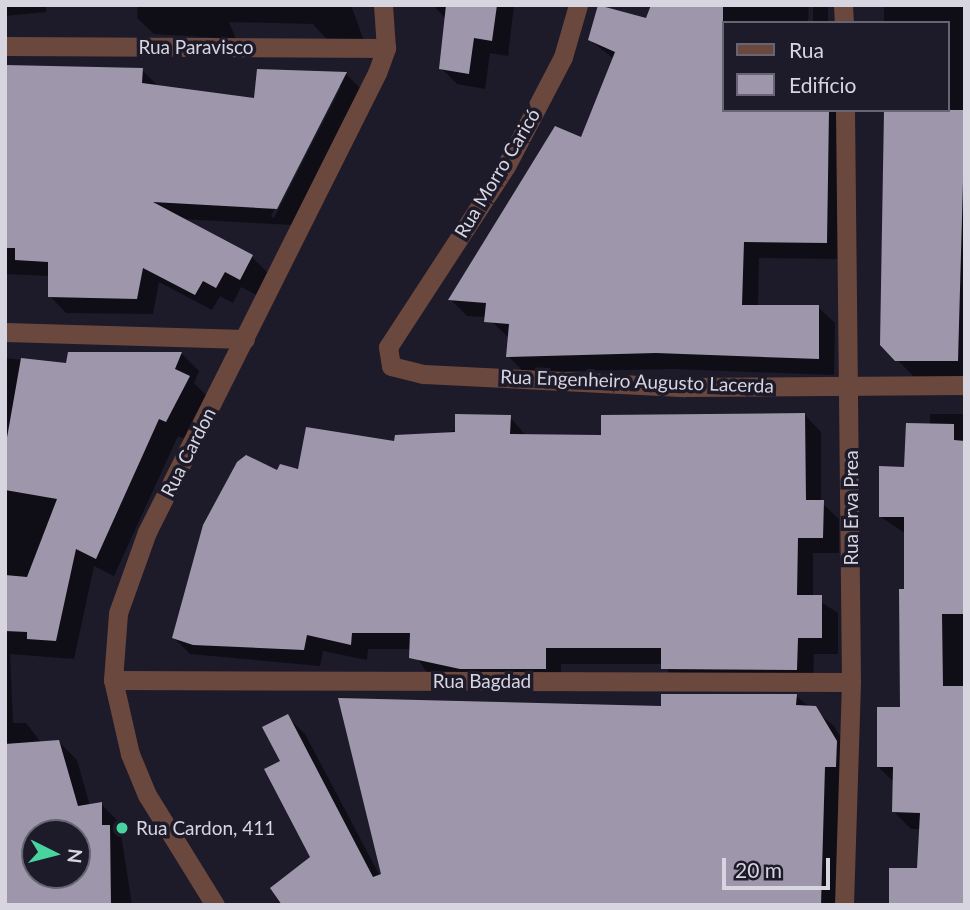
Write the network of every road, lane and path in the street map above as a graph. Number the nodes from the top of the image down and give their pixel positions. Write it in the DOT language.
graph roads {
  1 [pos="383,5"];
  2 [pos="578,5"];
  3 [pos="5,46"];
  4 [pos="386,48"];
  5 [pos="845,112"];
  6 [pos="398,331"];
  7 [pos="5,332"];
  8 [pos="245,339"];
  9 [pos="850,384"];
  10 [pos="965,385"];
  11 [pos="113,680"];
  12 [pos="851,682"];
  13 [pos="215,905"];
  14 [pos="844,905"];
  1 -- 4 [label="street, Rua Cardon"];
  2 -- 6 [label="street, Rua Morro Caricó"];
  3 -- 4 [label="street, Rua Paravisco"];
  4 -- 8 [label="street, Rua Cardon"];
  5 -- 9 [label="street, Rua Erva Prea"];
  6 -- 9 [label="street, Rua Engenheiro Augusto Lacerda"];
  7 -- 8 [label="street"];
  8 -- 11 [label="street, Rua Cardon"];
  9 -- 10 [label="street, Rua Engenheiro Augusto Lacerda"];
  9 -- 12 [label="street, Rua Erva Prea"];
  11 -- 12 [label="street, Rua Bagdad"];
  11 -- 13 [label="street, Rua Cardon"];
  12 -- 14 [label="street, Rua Erva Prea"];
}
